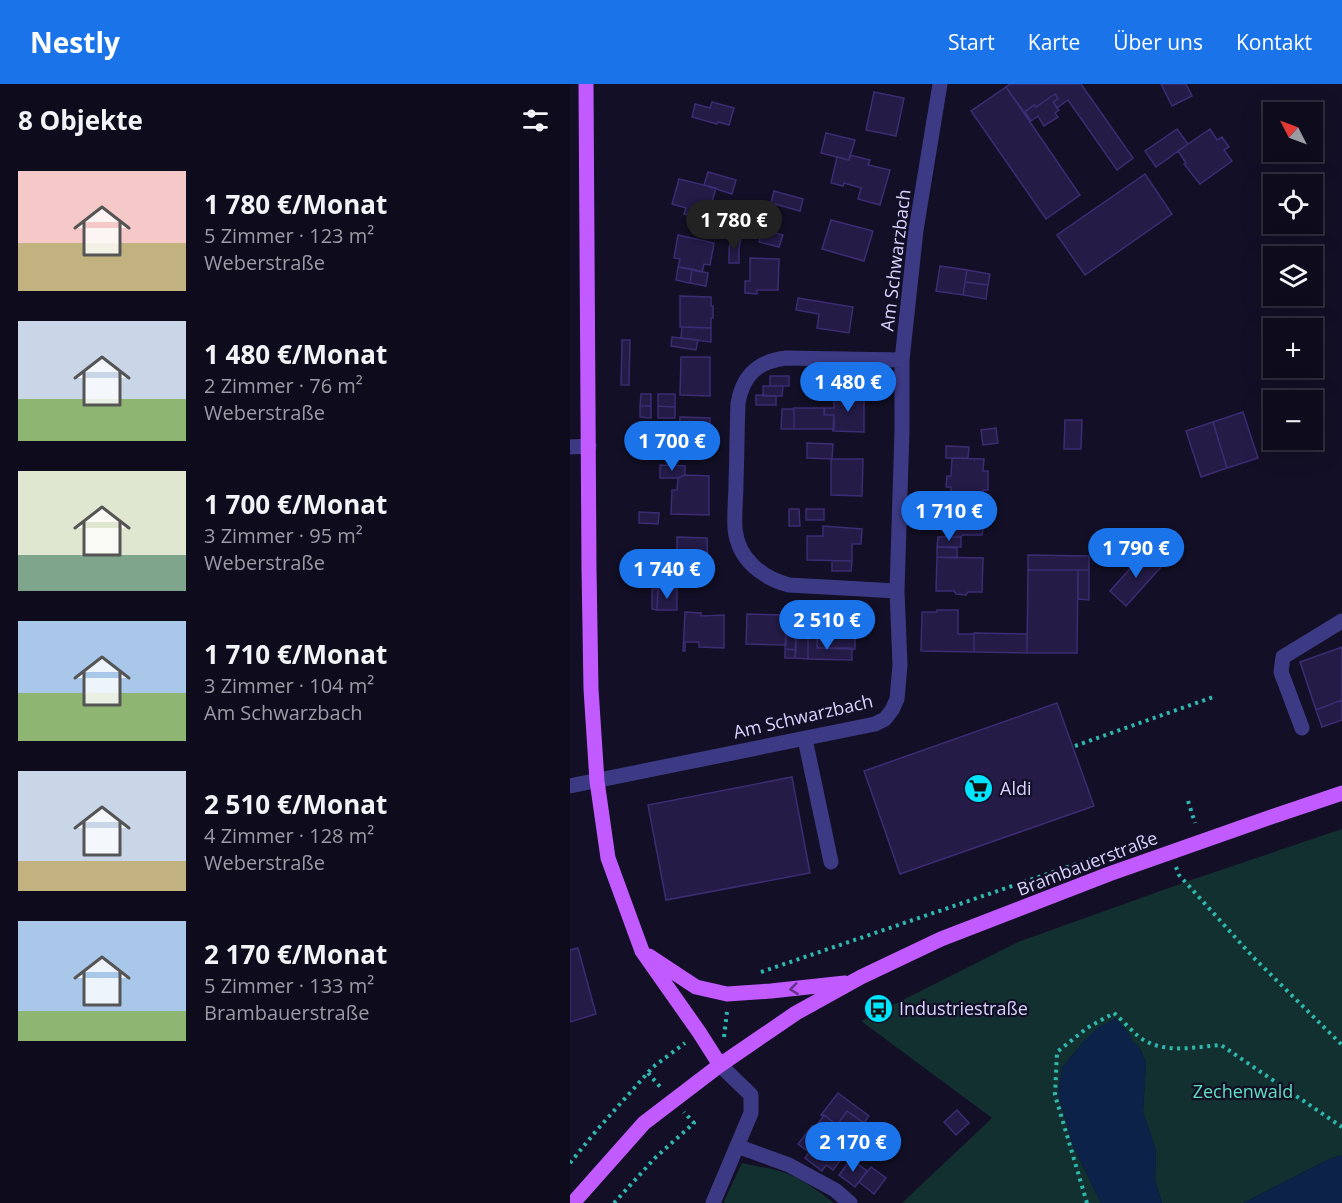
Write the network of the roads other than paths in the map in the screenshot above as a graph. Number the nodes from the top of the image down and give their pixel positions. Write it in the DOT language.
graph roads {
  1 [pos="586,84"];
  2 [pos="940,84"];
  3 [pos="902,360"];
  4 [pos="589,446"];
  5 [pos="570,447"];
  6 [pos="897,591"];
  7 [pos="1342,621"];
  8 [pos="1302,728"];
  9 [pos="805,739"];
  10 [pos="597,781"];
  11 [pos="570,786"];
  12 [pos="1342,793"];
  13 [pos="831,862"];
  14 [pos="642,951"];
  15 [pos="852,982"];
  16 [pos="720,1065"];
  17 [pos="737,1146"];
  18 [pos="573,1203"];
  19 [pos="712,1203"];
  20 [pos="850,1203"];
  1 -- 4 [label="main road"];
  2 -- 3 [label="street, Am Schwarzbach"];
  3 -- 6 [label="street, Am Schwarzbach"];
  3 -- 6 [label="street"];
  4 -- 5 [label="street"];
  4 -- 10 [label="main road"];
  6 -- 9 [label="street, Am Schwarzbach"];
  7 -- 8 [label="street"];
  9 -- 10 [label="street, Am Schwarzbach"];
  9 -- 13 [label="street"];
  10 -- 11 [label="street, Am Schwarzbach"];
  10 -- 14 [label="main road"];
  12 -- 15 [label="main road, Brambauerstraße"];
  15 -- 14 [label="main road, Brambauerstraße, one-way"];
  14 -- 16 [label="main road"];
  15 -- 16 [label="main road, Brambauerstraße"];
  16 -- 17 [label="street"];
  16 -- 18 [label="main road, Brambauerstraße"];
  17 -- 19 [label="street"];
  17 -- 20 [label="street"];
}
